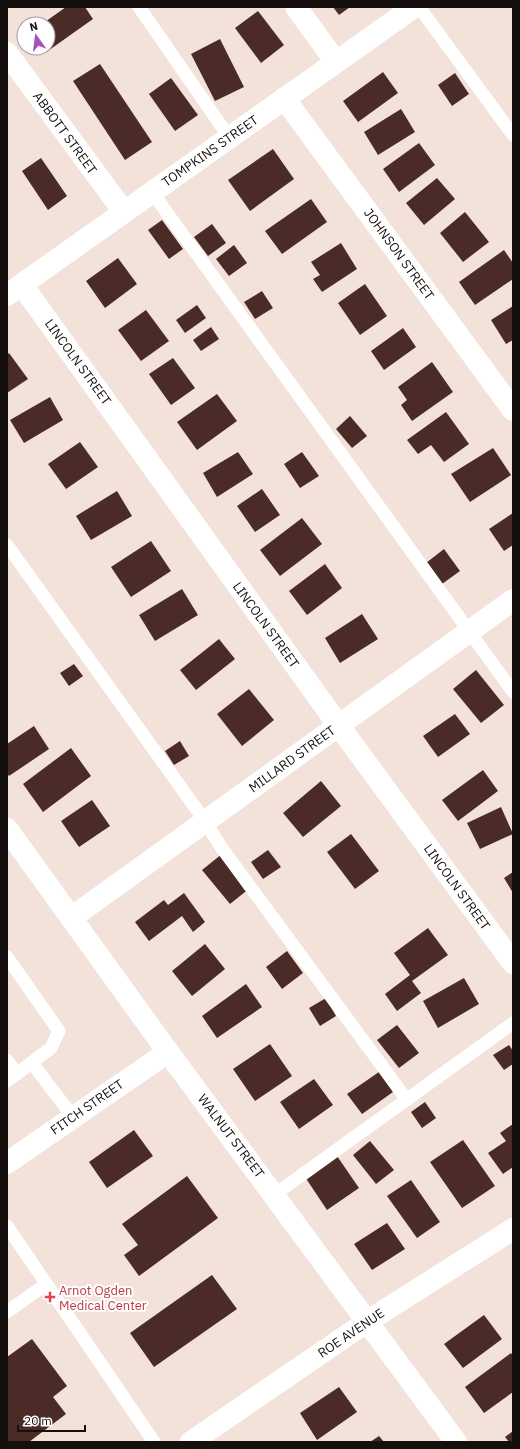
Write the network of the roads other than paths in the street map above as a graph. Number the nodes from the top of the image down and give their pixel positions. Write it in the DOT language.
graph roads {
  1 [pos="139,7"];
  2 [pos="296,7"];
  3 [pos="414,7"];
  4 [pos="419,7"];
  5 [pos="7,53"];
  6 [pos="336,62"];
  7 [pos="284,98"];
  8 [pos="513,135"];
  9 [pos="230,137"];
  10 [pos="152,192"];
  11 [pos="124,212"];
  12 [pos="15,290"];
  13 [pos="513,410"];
  14 [pos="7,545"];
  15 [pos="513,600"];
  16 [pos="469,632"];
  17 [pos="513,692"];
  18 [pos="339,726"];
  19 [pos="205,821"];
  20 [pos="7,829"];
  21 [pos="71,918"];
  22 [pos="7,957"];
  23 [pos="513,963"];
  24 [pos="513,1023"];
  25 [pos="168,1052"];
  26 [pos="7,1060"];
  27 [pos="32,1063"];
  28 [pos="12,1078"];
  29 [pos="408,1100"];
  30 [pos="73,1117"];
  31 [pos="7,1163"];
  32 [pos="274,1195"];
  33 [pos="513,1229"];
  34 [pos="8,1230"];
  35 [pos="46,1284"];
  36 [pos="7,1312"];
  37 [pos="368,1321"];
  38 [pos="154,1442"];
  39 [pos="192,1442"];
  40 [pos="456,1442"];
  1 -- 9 [label="lane"];
  2 -- 6 [label="street"];
  3 -- 6 [label="street, TOMPKINS STREET"];
  4 -- 8 [label="lane"];
  5 -- 11 [label="street, ABBOTT STREET"];
  6 -- 7 [label="street, TOMPKINS STREET"];
  7 -- 9 [label="street, TOMPKINS STREET"];
  7 -- 13 [label="street, JOHNSON STREET"];
  9 -- 10 [label="street, TOMPKINS STREET"];
  10 -- 11 [label="street, TOMPKINS STREET"];
  10 -- 16 [label="lane"];
  11 -- 12 [label="street, TOMPKINS STREET"];
  12 -- 18 [label="street, LINCOLN STREET"];
  14 -- 19 [label="lane"];
  15 -- 16 [label="street, MILLARD STREET"];
  16 -- 17 [label="lane"];
  16 -- 18 [label="street, MILLARD STREET"];
  18 -- 19 [label="street, MILLARD STREET"];
  18 -- 23 [label="street, LINCOLN STREET"];
  19 -- 21 [label="street, MILLARD STREET"];
  19 -- 29 [label="lane"];
  20 -- 21 [label="street, WALNUT STREET"];
  21 -- 25 [label="street, WALNUT STREET"];
  22 -- 27 [label="lane"];
  24 -- 29 [label="lane"];
  25 -- 30 [label="street, FITCH STREET"];
  25 -- 32 [label="street, WALNUT STREET"];
  26 -- 28 [label="lane"];
  27 -- 28 [label="lane"];
  27 -- 30 [label="lane"];
  29 -- 32 [label="lane"];
  30 -- 31 [label="street, FITCH STREET"];
  32 -- 37 [label="street, WALNUT STREET"];
  33 -- 37 [label="street, ROE AVENUE"];
  34 -- 35 [label="lane"];
  35 -- 36 [label="lane"];
  35 -- 38 [label="lane"];
  37 -- 39 [label="street, ROE AVENUE"];
  37 -- 40 [label="street, WALNUT STREET"];
}
